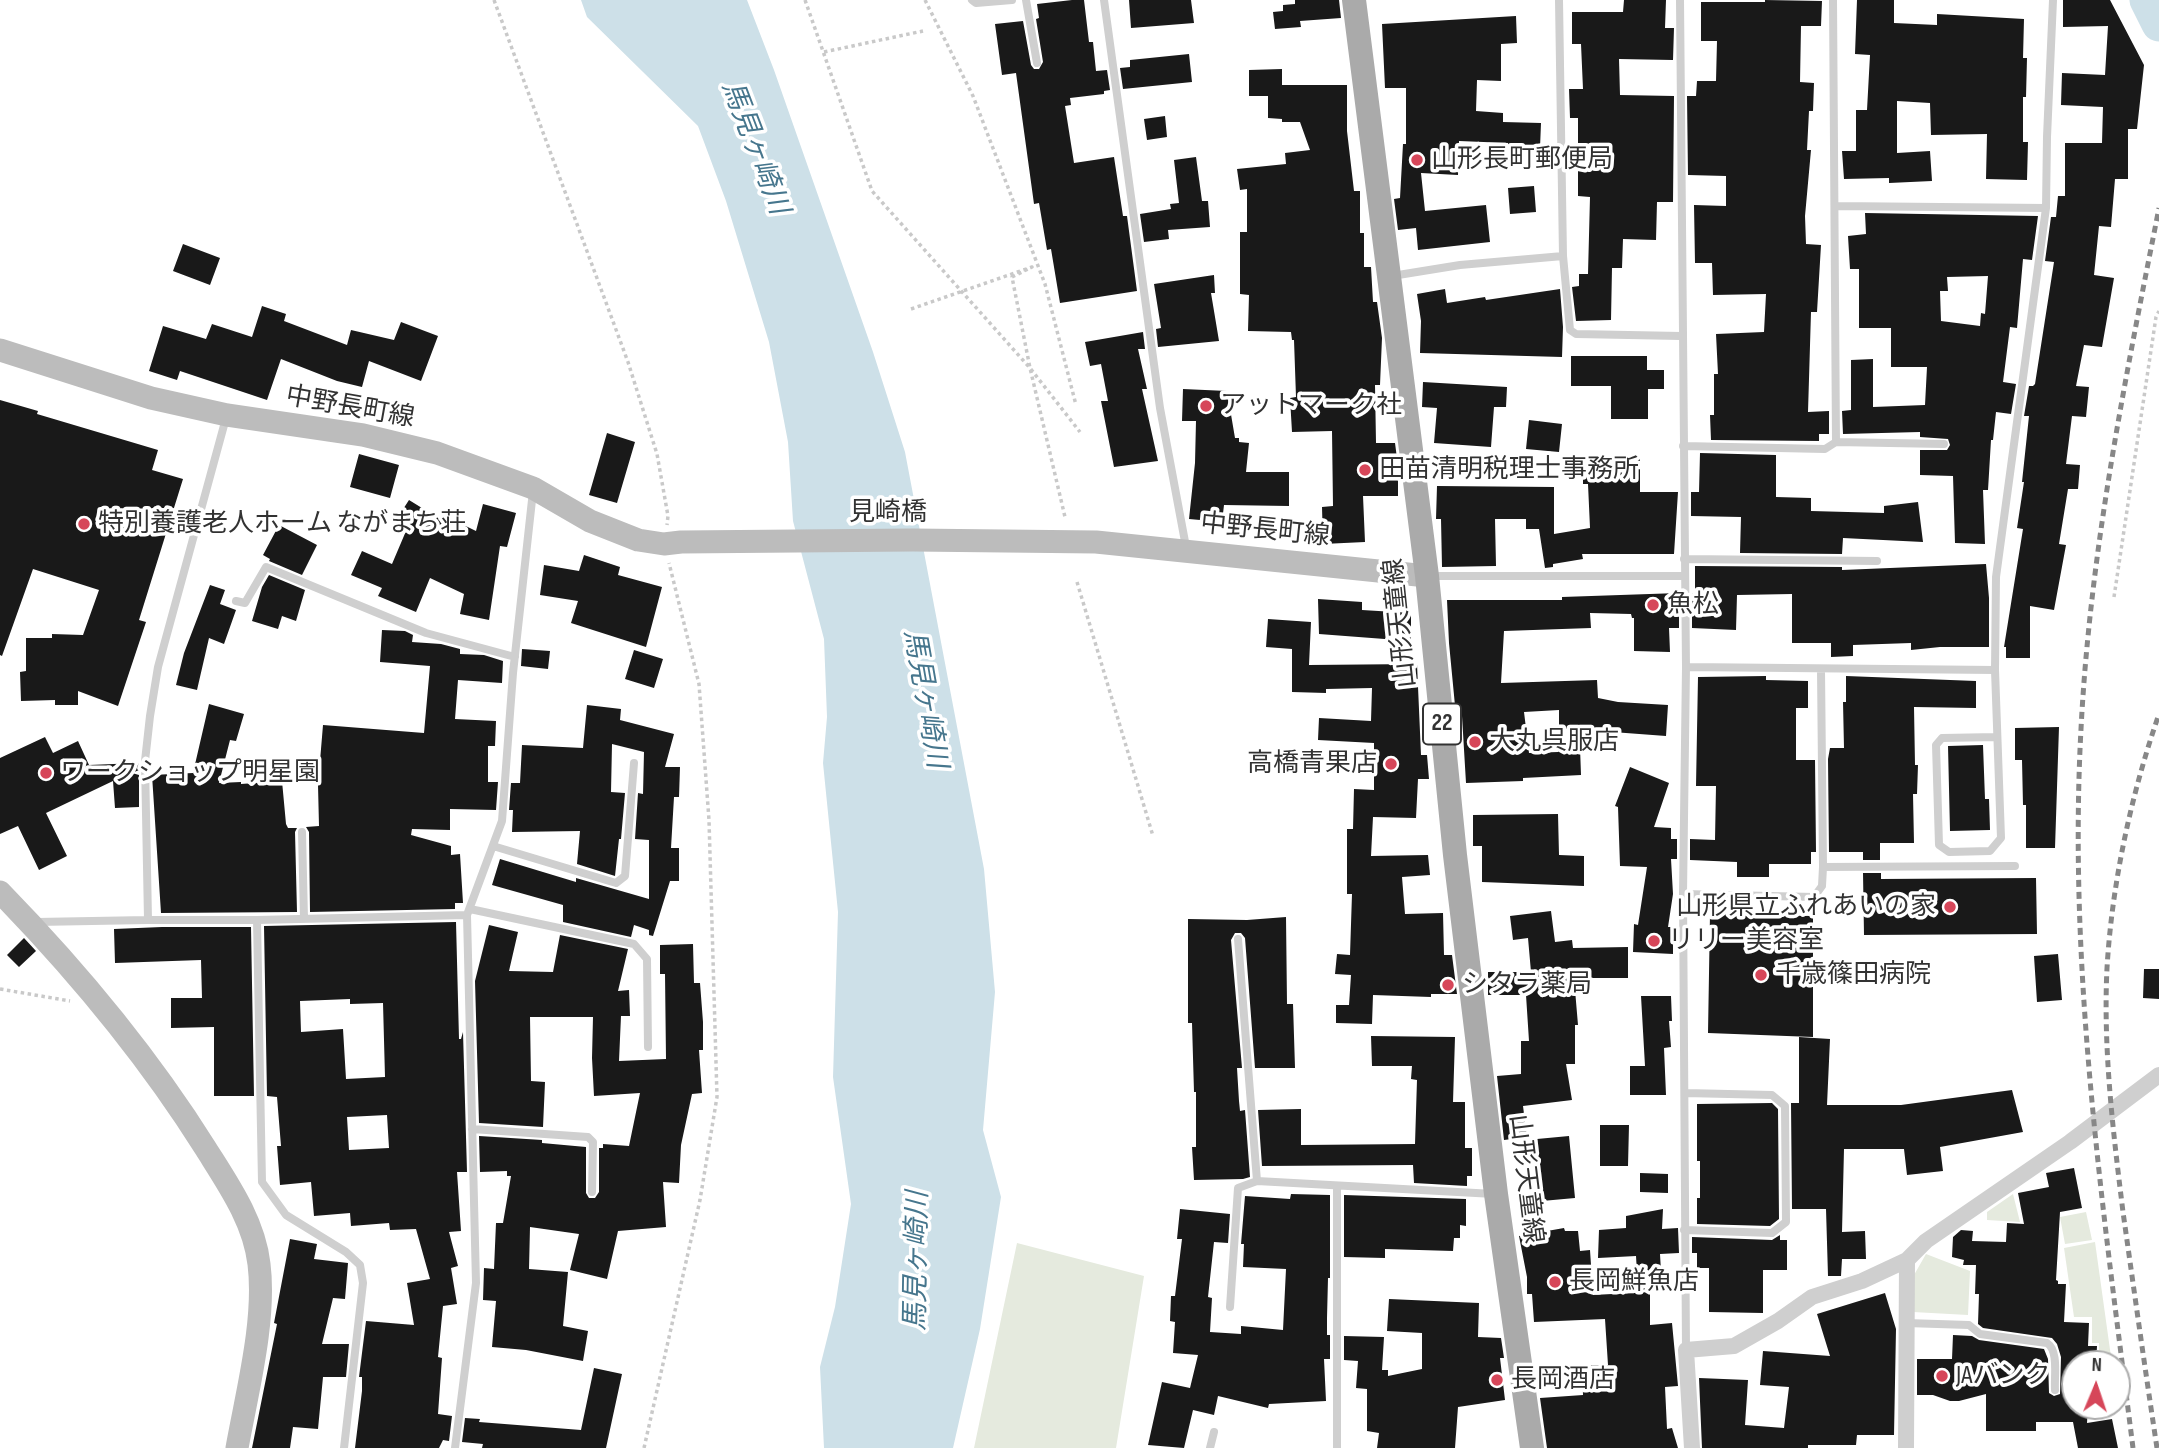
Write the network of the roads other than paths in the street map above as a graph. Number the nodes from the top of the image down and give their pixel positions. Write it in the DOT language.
graph roads {
  1 [pos="972,0"];
  2 [pos="1012,0"];
  3 [pos="1026,0"];
  4 [pos="1104,0"];
  5 [pos="1354,0"];
  6 [pos="1559,0"];
  7 [pos="1680,0"];
  8 [pos="1833,0"];
  9 [pos="2053,0"];
  10 [pos="1037,63"];
  11 [pos="1835,206"];
  12 [pos="2046,208"];
  13 [pos="1563,256"];
  14 [pos="1389,276"];
  15 [pos="1681,336"];
  16 [pos="0,350"];
  17 [pos="227,415"];
  18 [pos="1836,442"];
  19 [pos="1944,444"];
  20 [pos="1683,446"];
  21 [pos="533,488"];
  22 [pos="1096,542"];
  23 [pos="672,543"];
  24 [pos="1186,550"];
  25 [pos="1684,559"];
  26 [pos="1877,561"];
  27 [pos="1427,576"];
  28 [pos="1684,576"];
  29 [pos="236,601"];
  30 [pos="515,657"];
  31 [pos="1686,667"];
  32 [pos="1821,670"];
  33 [pos="1995,670"];
  34 [pos="1997,737"];
  35 [pos="634,763"];
  36 [pos="302,832"];
  37 [pos="494,846"];
  38 [pos="2015,866"];
  39 [pos="1823,867"];
  40 [pos="0,892"];
  41 [pos="1683,894"];
  42 [pos="469,912"];
  43 [pos="304,919"];
  44 [pos="148,920"];
  45 [pos="257,920"];
  46 [pos="30,922"];
  47 [pos="1238,939"];
  48 [pos="648,1047"];
  49 [pos="2159,1075"];
  50 [pos="1685,1093"];
  51 [pos="472,1129"];
  52 [pos="1257,1181"];
  53 [pos="1337,1186"];
  54 [pos="592,1192"];
  55 [pos="1496,1195"];
  56 [pos="1684,1230"];
  57 [pos="1906,1260"];
  58 [pos="1230,1307"];
  59 [pos="1906,1323"];
  60 [pos="1686,1350"];
  61 [pos="2055,1390"];
  62 [pos="1214,1432"];
  63 [pos="237,1448"];
  64 [pos="344,1448"];
  65 [pos="455,1448"];
  66 [pos="1210,1448"];
  67 [pos="1337,1448"];
  68 [pos="1532,1448"];
  69 [pos="1692,1448"];
  70 [pos="1906,1448"];
  1 -- 2 [label="lane"];
  3 -- 10 [label="lane"];
  4 -- 24 [label="lane"];
  5 -- 14 [label="main road, 山形天童線 / 22"];
  6 -- 13 [label="lane"];
  7 -- 15 [label="lane"];
  8 -- 11 [label="lane"];
  9 -- 12 [label="lane"];
  11 -- 12 [label="lane"];
  11 -- 18 [label="lane"];
  12 -- 33 [label="lane"];
  13 -- 14 [label="lane"];
  13 -- 15 [label="lane"];
  14 -- 27 [label="main road, 山形天童線 / 22"];
  15 -- 20 [label="lane"];
  16 -- 17 [label="main road, 中野長町線"];
  17 -- 21 [label="main road, 中野長町線"];
  17 -- 44 [label="lane"];
  18 -- 19 [label="lane"];
  18 -- 20 [label="lane"];
  20 -- 25 [label="lane"];
  21 -- 23 [label="main road, 中野長町線"];
  21 -- 30 [label="lane"];
  22 -- 23 [label="main road, 見崎橋"];
  22 -- 24 [label="main road, 中野長町線"];
  24 -- 27 [label="main road, 中野長町線"];
  25 -- 26 [label="lane"];
  25 -- 28 [label="lane"];
  27 -- 28 [label="lane"];
  27 -- 55 [label="main road, 山形天童線 / 22"];
  28 -- 31 [label="lane"];
  29 -- 30 [label="lane"];
  30 -- 37 [label="lane"];
  31 -- 32 [label="lane"];
  31 -- 41 [label="lane"];
  32 -- 33 [label="lane"];
  32 -- 39 [label="lane"];
  33 -- 34 [label="lane"];
  34 -- 34 [label="lane"];
  35 -- 37 [label="lane"];
  36 -- 43 [label="lane"];
  37 -- 42 [label="lane"];
  38 -- 39 [label="lane"];
  39 -- 41 [label="lane"];
  40 -- 46 [label="main road"];
  41 -- 50 [label="lane"];
  42 -- 43 [label="lane"];
  42 -- 48 [label="lane"];
  42 -- 51 [label="lane"];
  43 -- 45 [label="lane"];
  44 -- 45 [label="lane"];
  44 -- 46 [label="lane"];
  45 -- 64 [label="lane"];
  46 -- 63 [label="main road"];
  47 -- 52 [label="lane"];
  49 -- 57 [label="street"];
  50 -- 56 [label="lane"];
  50 -- 56 [label="lane"];
  51 -- 54 [label="lane"];
  51 -- 65 [label="lane"];
  52 -- 53 [label="lane"];
  52 -- 58 [label="lane"];
  53 -- 55 [label="lane"];
  53 -- 67 [label="lane"];
  55 -- 68 [label="main road, 山形天童線 / 22"];
  56 -- 60 [label="lane"];
  57 -- 59 [label="street"];
  57 -- 60 [label="street"];
  59 -- 61 [label="lane"];
  59 -- 70 [label="street"];
  60 -- 69 [label="street"];
  62 -- 66 [label="lane"];
}
